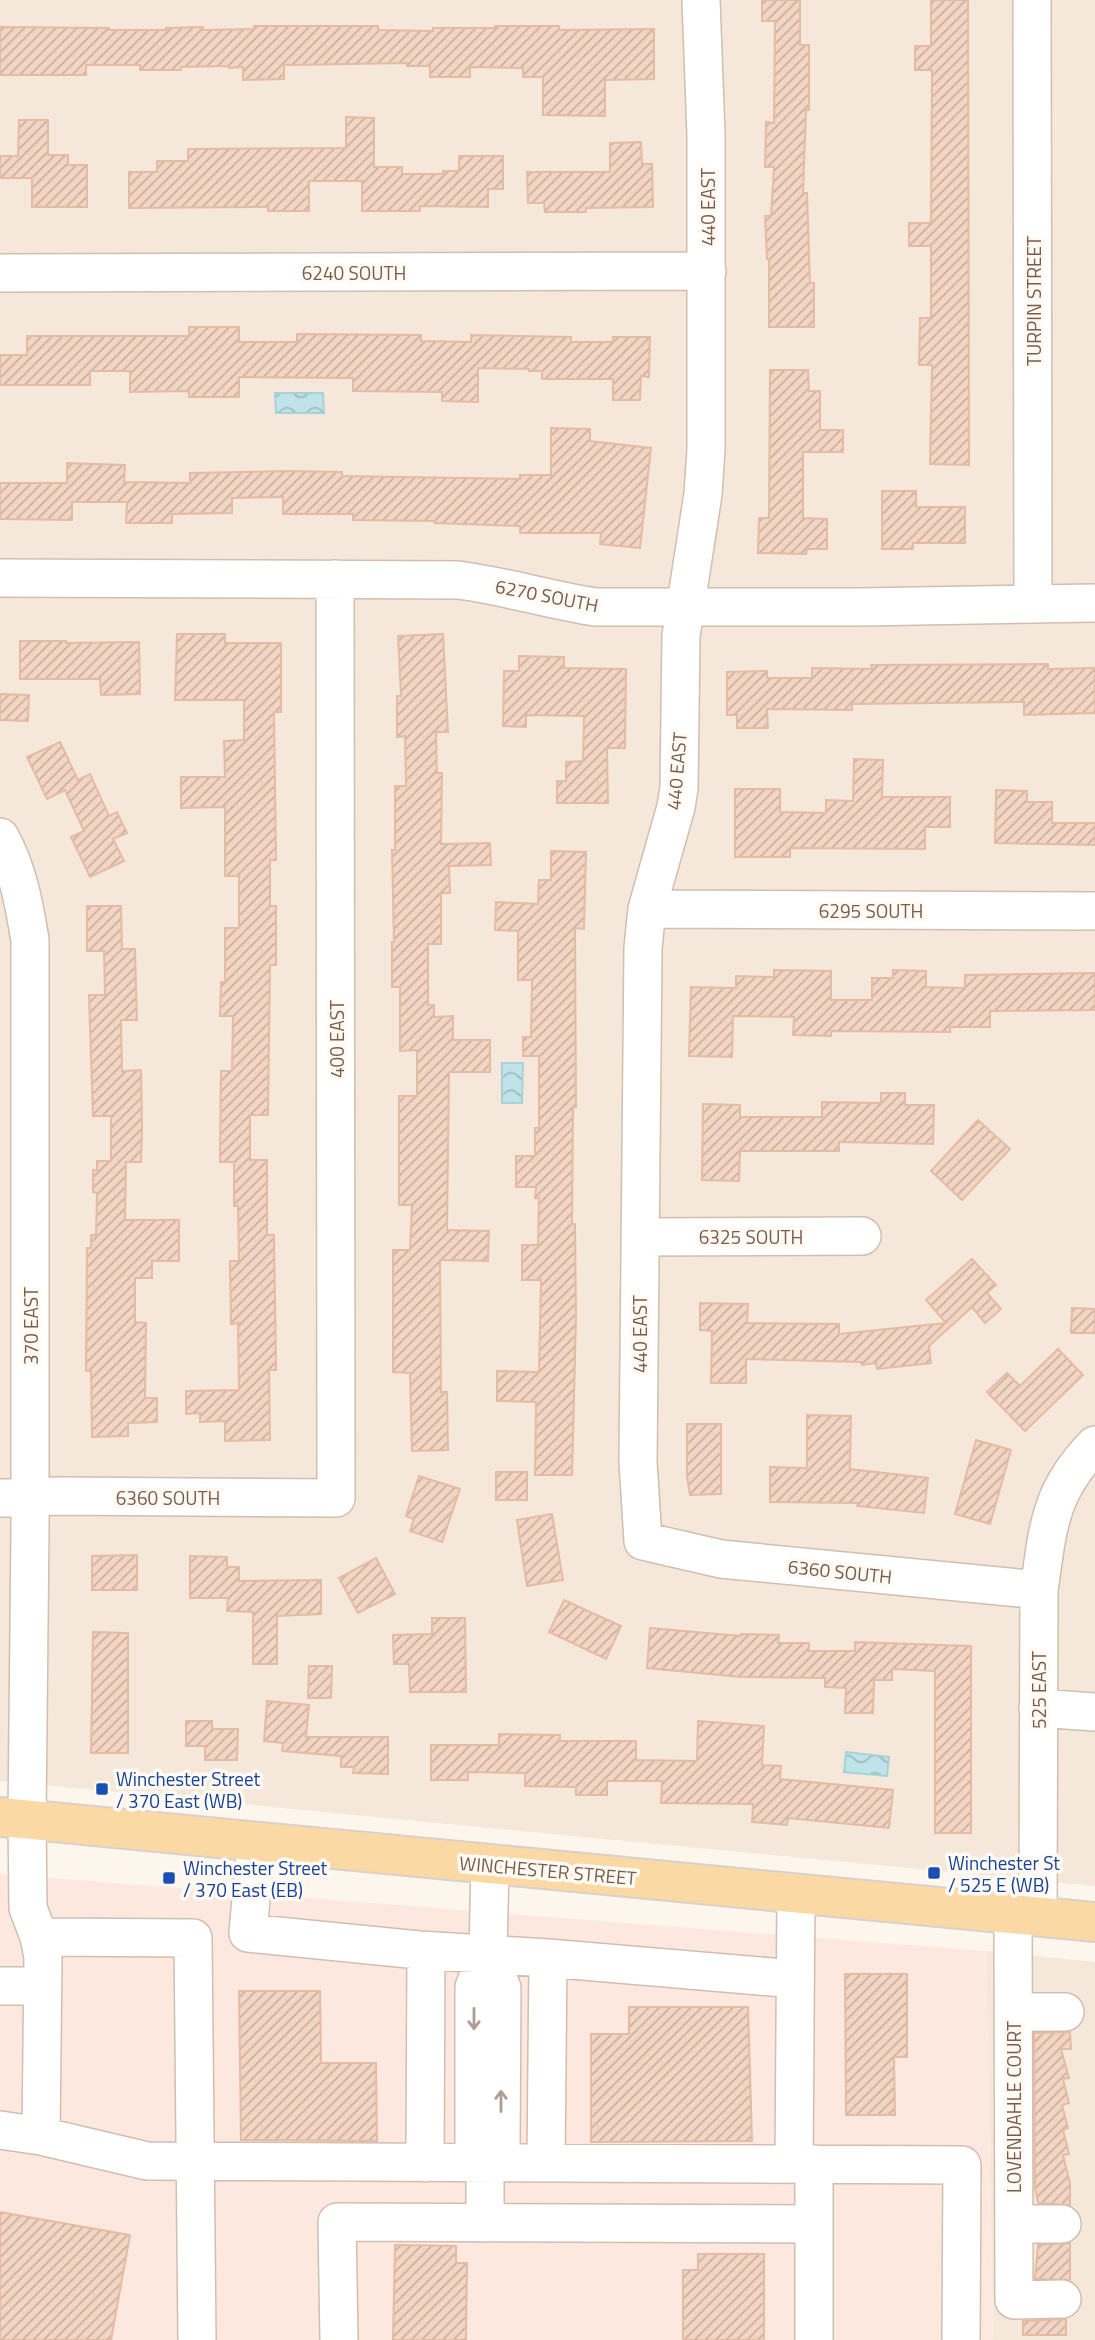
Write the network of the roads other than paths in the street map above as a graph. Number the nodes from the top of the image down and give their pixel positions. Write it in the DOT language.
graph roads {
  1 [pos="701,0"];
  2 [pos="1032,0"];
  3 [pos="707,271"];
  4 [pos="0,272"];
  5 [pos="0,578"];
  6 [pos="335,579"];
  7 [pos="1033,603"];
  8 [pos="1095,603"];
  9 [pos="684,608"];
  10 [pos="0,837"];
  11 [pos="647,909"];
  12 [pos="1095,911"];
  13 [pos="14,1001"];
  14 [pos="862,1236"];
  15 [pos="640,1237"];
  16 [pos="1083,1457"];
  17 [pos="15,1497"];
  18 [pos="336,1498"];
  19 [pos="643,1541"];
  20 [pos="1039,1590"];
  21 [pos="1038,1708"];
  22 [pos="1095,1712"];
  23 [pos="14,1818"];
  24 [pos="256,1842"];
  25 [pos="490,1864"];
  26 [pos="796,1893"];
  27 [pos="1026,1915"];
  28 [pos="1095,1922"];
  29 [pos="39,1937"];
  30 [pos="426,1951"];
  31 [pos="488,1954"];
  32 [pos="548,1958"];
  33 [pos="795,1979"];
  34 [pos="0,1986"];
  35 [pos="42,1986"];
  36 [pos="1013,2012"];
  37 [pos="1065,2012"];
  38 [pos="0,2130"];
  39 [pos="41,2136"];
  40 [pos="197,2162"];
  41 [pos="425,2163"];
  42 [pos="485,2163"];
  43 [pos="546,2163"];
  44 [pos="804,2164"];
  45 [pos="485,2223"];
  46 [pos="814,2224"];
  47 [pos="1014,2224"];
  48 [pos="1062,2224"];
  49 [pos="1062,2299"];
  50 [pos="197,2340"];
  51 [pos="338,2340"];
  52 [pos="814,2340"];
  53 [pos="961,2340"];
  1 -- 3 [label="street, 440 EAST"];
  2 -- 7 [label="street, TURPIN STREET"];
  3 -- 4 [label="street, 6240 SOUTH"];
  3 -- 9 [label="street, 440 EAST"];
  5 -- 6 [label="street, 6270 SOUTH"];
  6 -- 9 [label="street, 6270 SOUTH"];
  6 -- 18 [label="street, 400 EAST"];
  7 -- 8 [label="street, 6270 SOUTH"];
  7 -- 9 [label="street, 6270 SOUTH"];
  9 -- 11 [label="street, 440 EAST"];
  10 -- 13 [label="street, 370 EAST"];
  11 -- 12 [label="street, 6295 SOUTH"];
  11 -- 15 [label="street, 440 EAST"];
  13 -- 17 [label="street, 370 EAST"];
  14 -- 15 [label="street, 6325 SOUTH"];
  15 -- 19 [label="street, 440 EAST"];
  16 -- 20 [label="street, 525 EAST"];
  17 -- 18 [label="street, 6360 SOUTH"];
  17 -- 23 [label="street, 370 EAST"];
  19 -- 20 [label="street, 6360 SOUTH"];
  20 -- 21 [label="street, 525 EAST"];
  21 -- 22 [label="street"];
  21 -- 27 [label="street, 525 EAST"];
  23 -- 24 [label="main road, WINCHESTER STREET"];
  23 -- 29 [label="street, 370 EAST"];
  24 -- 25 [label="main road, WINCHESTER STREET"];
  24 -- 30 [label="street"];
  25 -- 26 [label="main road, WINCHESTER STREET"];
  25 -- 31 [label="street"];
  26 -- 27 [label="main road, WINCHESTER STREET"];
  26 -- 33 [label="street"];
  27 -- 28 [label="main road, WINCHESTER STREET"];
  27 -- 36 [label="street, LOVENDAHLE COURT"];
  29 -- 35 [label="street, 370 EAST"];
  29 -- 40 [label="street"];
  30 -- 31 [label="street"];
  30 -- 41 [label="street"];
  31 -- 32 [label="street"];
  31 -- 42 [label="street"];
  32 -- 33 [label="street"];
  32 -- 43 [label="street"];
  33 -- 44 [label="street"];
  34 -- 35 [label="street"];
  35 -- 39 [label="street, 370 EAST"];
  36 -- 37 [label="street"];
  36 -- 47 [label="street, LOVENDAHLE COURT"];
  38 -- 39 [label="street"];
  39 -- 40 [label="street"];
  40 -- 41 [label="street"];
  40 -- 50 [label="street"];
  41 -- 42 [label="street"];
  42 -- 43 [label="street"];
  42 -- 45 [label="street"];
  43 -- 44 [label="street"];
  44 -- 46 [label="street"];
  44 -- 53 [label="street"];
  45 -- 46 [label="street"];
  45 -- 51 [label="street"];
  46 -- 52 [label="street"];
  47 -- 48 [label="street"];
  47 -- 49 [label="street, LOVENDAHLE COURT"];
}
